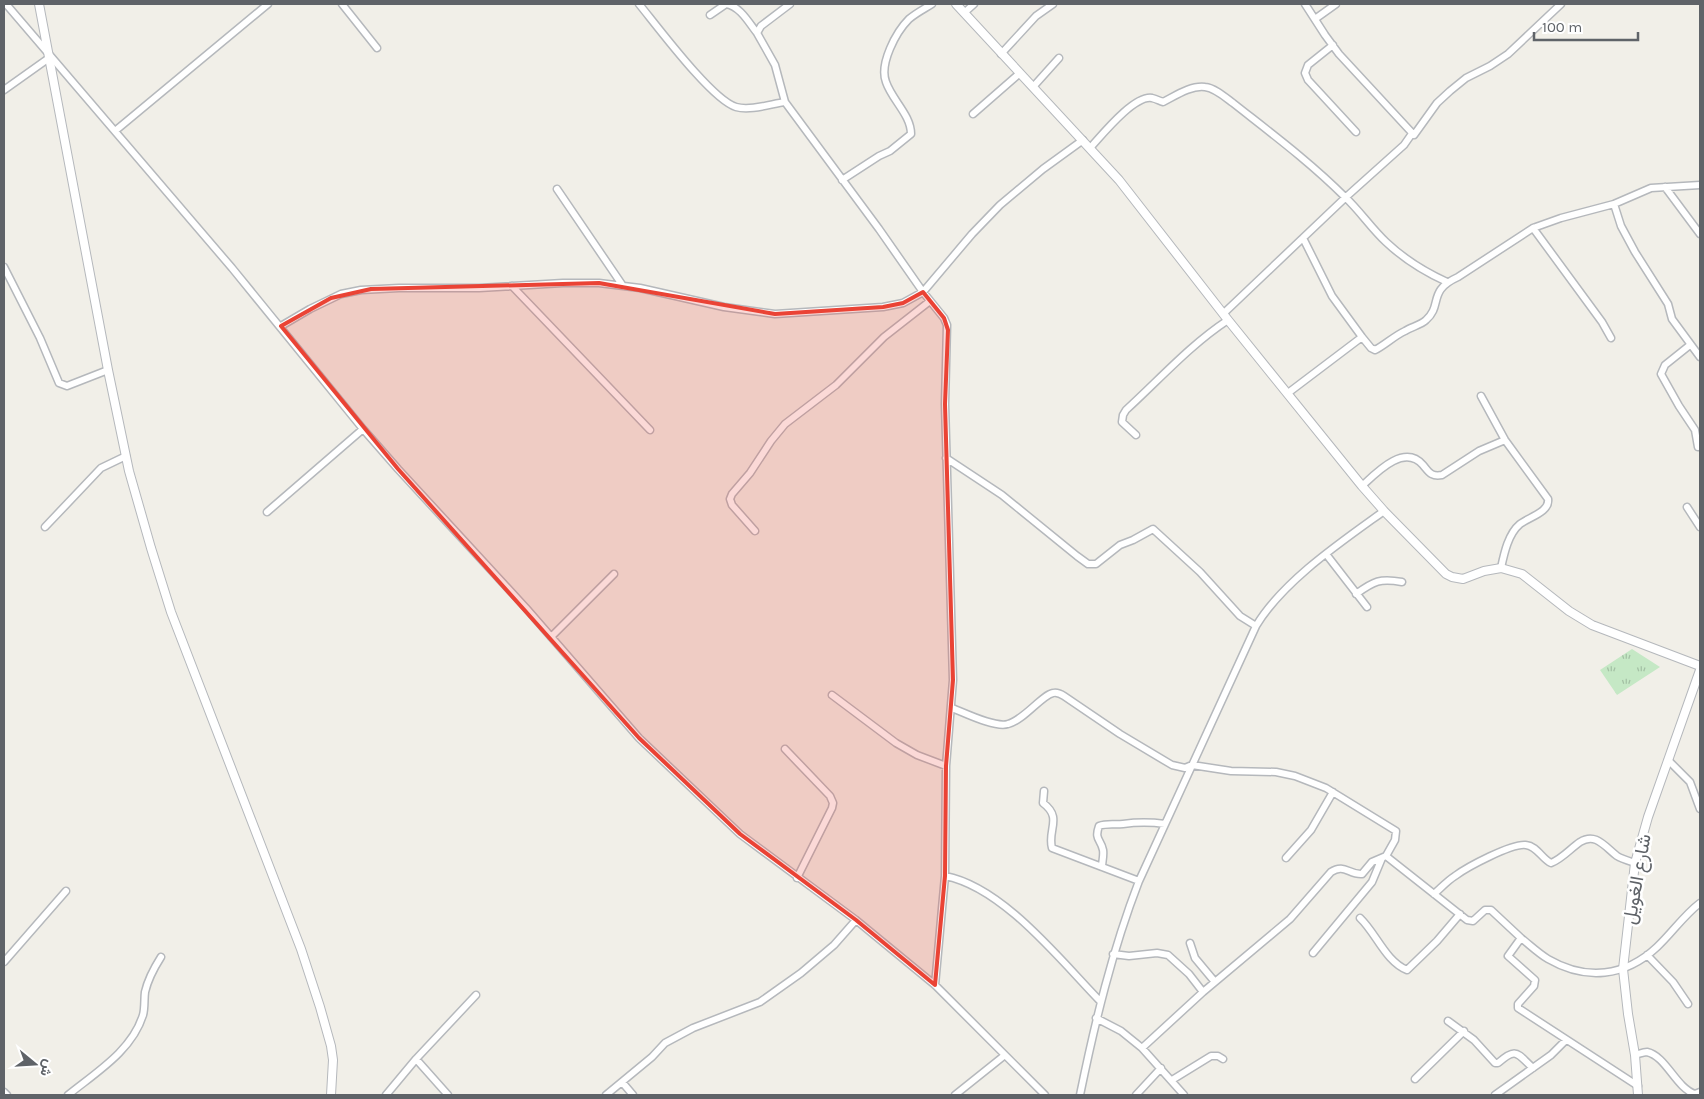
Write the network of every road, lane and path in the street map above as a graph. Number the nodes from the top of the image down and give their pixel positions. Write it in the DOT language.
graph roads {
  1 [pos="6,4"];
  2 [pos="39,4"];
  3 [pos="268,4"];
  4 [pos="342,4"];
  5 [pos="639,4"];
  6 [pos="790,4"];
  7 [pos="932,4"];
  8 [pos="956,4"];
  9 [pos="974,4"];
  10 [pos="1053,4"];
  11 [pos="1305,4"];
  12 [pos="1336,4"];
  13 [pos="1561,4"];
  14 [pos="964,13"];
  15 [pos="710,15"];
  16 [pos="1315,19"];
  17 [pos="757,33"];
  18 [pos="1333,45"];
  19 [pos="377,48"];
  20 [pos="1001,54"];
  21 [pos="49,55"];
  22 [pos="1059,58"];
  23 [pos="1020,73"];
  24 [pos="1033,87"];
  25 [pos="4,90"];
  26 [pos="785,102"];
  27 [pos="973,114"];
  28 [pos="115,131"];
  29 [pos="1356,132"];
  30 [pos="1414,135"];
  31 [pos="1083,140"];
  32 [pos="1090,148"];
  33 [pos="842,180"];
  34 [pos="1700,185"];
  35 [pos="1665,187"];
  36 [pos="558,189"];
  37 [pos="1346,197"];
  38 [pos="1614,204"];
  39 [pos="1533,228"];
  40 [pos="1700,234"];
  41 [pos="1303,238"];
  42 [pos="4,267"];
  43 [pos="1447,282"];
  44 [pos="512,286"];
  45 [pos="623,286"];
  46 [pos="923,292"];
  47 [pos="930,301"];
  48 [pos="1226,316"];
  49 [pos="281,326"];
  50 [pos="1362,337"];
  51 [pos="1611,338"];
  52 [pos="1690,345"];
  53 [pos="1700,356"];
  54 [pos="108,370"];
  55 [pos="1288,393"];
  56 [pos="1481,396"];
  57 [pos="363,429"];
  58 [pos="650,430"];
  59 [pos="1136,435"];
  60 [pos="1505,440"];
  61 [pos="1698,446"];
  62 [pos="126,456"];
  63 [pos="946,458"];
  64 [pos="1362,486"];
  65 [pos="1687,506"];
  66 [pos="1384,511"];
  67 [pos="267,512"];
  68 [pos="45,527"];
  69 [pos="1700,527"];
  70 [pos="755,530"];
  71 [pos="1326,554"];
  72 [pos="1500,568"];
  73 [pos="614,574"];
  74 [pos="1402,582"];
  75 [pos="1356,594"];
  76 [pos="1367,608"];
  77 [pos="1256,626"];
  78 [pos="551,637"];
  79 [pos="1700,666"];
  80 [pos="1700,670"];
  81 [pos="832,695"];
  82 [pos="952,708"];
  83 [pos="785,749"];
  84 [pos="1668,760"];
  85 [pos="1192,765"];
  86 [pos="946,766"];
  87 [pos="1044,791"];
  88 [pos="1333,792"];
  89 [pos="1700,809"];
  90 [pos="1165,824"];
  91 [pos="1384,857"];
  92 [pos="1286,858"];
  93 [pos="1635,863"];
  94 [pos="1102,867"];
  95 [pos="945,876"];
  96 [pos="797,878"];
  97 [pos="1139,881"];
  98 [pos="66,891"];
  99 [pos="1434,894"];
  100 [pos="1700,903"];
  101 [pos="1460,914"];
  102 [pos="1360,918"];
  103 [pos="856,920"];
  104 [pos="1521,938"];
  105 [pos="1190,943"];
  106 [pos="1313,952"];
  107 [pos="1113,954"];
  108 [pos="1647,955"];
  109 [pos="161,957"];
  110 [pos="4,962"];
  111 [pos="1623,969"];
  112 [pos="1215,982"];
  113 [pos="935,985"];
  114 [pos="1203,992"];
  115 [pos="476,995"];
  116 [pos="1100,1001"];
  117 [pos="1688,1004"];
  118 [pos="1096,1018"];
  119 [pos="1448,1020"];
  120 [pos="1464,1031"];
  121 [pos="1566,1040"];
  122 [pos="1142,1048"];
  123 [pos="1636,1055"];
  124 [pos="1005,1056"];
  125 [pos="416,1058"];
  126 [pos="1223,1059"];
  127 [pos="1161,1068"];
  128 [pos="1533,1068"];
  129 [pos="1415,1079"];
  130 [pos="1172,1080"];
  131 [pos="622,1082"];
  132 [pos="1638,1086"];
  133 [pos="4,1092"];
  134 [pos="1700,1092"];
  135 [pos="7,1095"];
  136 [pos="68,1095"];
  137 [pos="331,1095"];
  138 [pos="386,1095"];
  139 [pos="448,1095"];
  140 [pos="606,1095"];
  141 [pos="633,1095"];
  142 [pos="955,1095"];
  143 [pos="1045,1095"];
  144 [pos="1080,1095"];
  145 [pos="1136,1095"];
  146 [pos="1184,1095"];
  147 [pos="1495,1095"];
  148 [pos="1638,1095"];
  1 -- 21 [label="street"];
  2 -- 21 [label="street"];
  3 -- 28 [label="street"];
  4 -- 19 [label="street"];
  5 -- 26 [label="street"];
  6 -- 17 [label="street"];
  7 -- 33 [label="street"];
  8 -- 14 [label="street"];
  9 -- 14 [label="street"];
  10 -- 20 [label="street"];
  11 -- 16 [label="street"];
  12 -- 16 [label="street"];
  13 -- 30 [label="street"];
  14 -- 20 [label="street"];
  15 -- 17 [label="street"];
  16 -- 18 [label="street"];
  17 -- 26 [label="street"];
  18 -- 29 [label="street"];
  18 -- 30 [label="street"];
  20 -- 23 [label="street"];
  21 -- 25 [label="street"];
  21 -- 28 [label="street"];
  21 -- 54 [label="street"];
  22 -- 24 [label="street"];
  23 -- 24 [label="street"];
  23 -- 27 [label="street"];
  24 -- 31 [label="street"];
  26 -- 33 [label="street"];
  28 -- 49 [label="street"];
  30 -- 37 [label="street"];
  31 -- 32 [label="street"];
  31 -- 46 [label="street"];
  32 -- 37 [label="street"];
  32 -- 48 [label="street"];
  33 -- 46 [label="street"];
  34 -- 35 [label="street"];
  35 -- 38 [label="street"];
  35 -- 40 [label="street"];
  36 -- 45 [label="street"];
  37 -- 41 [label="street"];
  37 -- 43 [label="street"];
  38 -- 39 [label="street"];
  38 -- 52 [label="street"];
  39 -- 43 [label="street"];
  39 -- 51 [label="street"];
  41 -- 48 [label="street"];
  41 -- 50 [label="street"];
  42 -- 54 [label="street"];
  43 -- 50 [label="street"];
  44 -- 45 [label="street"];
  44 -- 49 [label="street"];
  44 -- 58 [label="street"];
  45 -- 46 [label="street"];
  46 -- 47 [label="street"];
  47 -- 63 [label="street"];
  47 -- 70 [label="street"];
  48 -- 55 [label="street"];
  48 -- 59 [label="street"];
  49 -- 57 [label="street"];
  50 -- 55 [label="street"];
  52 -- 53 [label="street"];
  52 -- 61 [label="street"];
  54 -- 62 [label="street"];
  55 -- 64 [label="street"];
  56 -- 60 [label="street"];
  57 -- 67 [label="street"];
  57 -- 78 [label="street"];
  60 -- 64 [label="street"];
  60 -- 72 [label="street"];
  62 -- 68 [label="street"];
  62 -- 137 [label="street"];
  63 -- 77 [label="street"];
  63 -- 82 [label="street"];
  64 -- 66 [label="street"];
  65 -- 69 [label="street"];
  66 -- 71 [label="street"];
  66 -- 72 [label="street"];
  71 -- 75 [label="street"];
  71 -- 77 [label="street"];
  72 -- 79 [label="street"];
  73 -- 78 [label="street"];
  74 -- 75 [label="street"];
  75 -- 76 [label="street"];
  77 -- 85 [label="street"];
  78 -- 96 [label="street"];
  80 -- 84 [label="street, شارع الغويل"];
  81 -- 86 [label="street"];
  82 -- 85 [label="street"];
  82 -- 86 [label="street"];
  83 -- 96 [label="street"];
  84 -- 89 [label="street"];
  84 -- 93 [label="street, شارع الغويل"];
  85 -- 88 [label="street"];
  85 -- 90 [label="street"];
  86 -- 95 [label="street"];
  87 -- 94 [label="street"];
  88 -- 91 [label="street"];
  88 -- 92 [label="street"];
  90 -- 94 [label="street"];
  90 -- 97 [label="street"];
  91 -- 99 [label="street"];
  91 -- 106 [label="street"];
  91 -- 112 [label="street"];
  93 -- 99 [label="street"];
  93 -- 111 [label="street, شارع الغويل"];
  94 -- 97 [label="street"];
  95 -- 113 [label="street"];
  95 -- 116 [label="street"];
  96 -- 103 [label="street"];
  97 -- 107 [label="street"];
  98 -- 110 [label="street"];
  99 -- 101 [label="street"];
  100 -- 108 [label="street"];
  101 -- 102 [label="street"];
  101 -- 104 [label="street"];
  103 -- 113 [label="street"];
  103 -- 131 [label="street"];
  104 -- 111 [label="street"];
  104 -- 121 [label="street"];
  105 -- 112 [label="street"];
  107 -- 114 [label="street"];
  107 -- 116 [label="street"];
  108 -- 111 [label="street"];
  108 -- 117 [label="street"];
  109 -- 136 [label="street"];
  111 -- 123 [label="street, شارع الغويل"];
  112 -- 114 [label="street"];
  113 -- 124 [label="street"];
  114 -- 122 [label="street"];
  115 -- 125 [label="street"];
  116 -- 118 [label="street"];
  118 -- 122 [label="street"];
  118 -- 144 [label="street"];
  119 -- 120 [label="street"];
  120 -- 128 [label="street"];
  120 -- 129 [label="street"];
  121 -- 128 [label="street"];
  121 -- 132 [label="street"];
  122 -- 127 [label="street"];
  123 -- 132 [label="street, شارع الغويل"];
  123 -- 134 [label="street"];
  124 -- 142 [label="street"];
  124 -- 143 [label="street"];
  125 -- 138 [label="street"];
  125 -- 139 [label="street"];
  126 -- 130 [label="street"];
  127 -- 130 [label="street"];
  127 -- 145 [label="street"];
  128 -- 147 [label="street"];
  130 -- 146 [label="street"];
  131 -- 140 [label="street"];
  131 -- 141 [label="street"];
  132 -- 148 [label="street, شارع الغويل"];
  133 -- 135 [label="street"];
}
